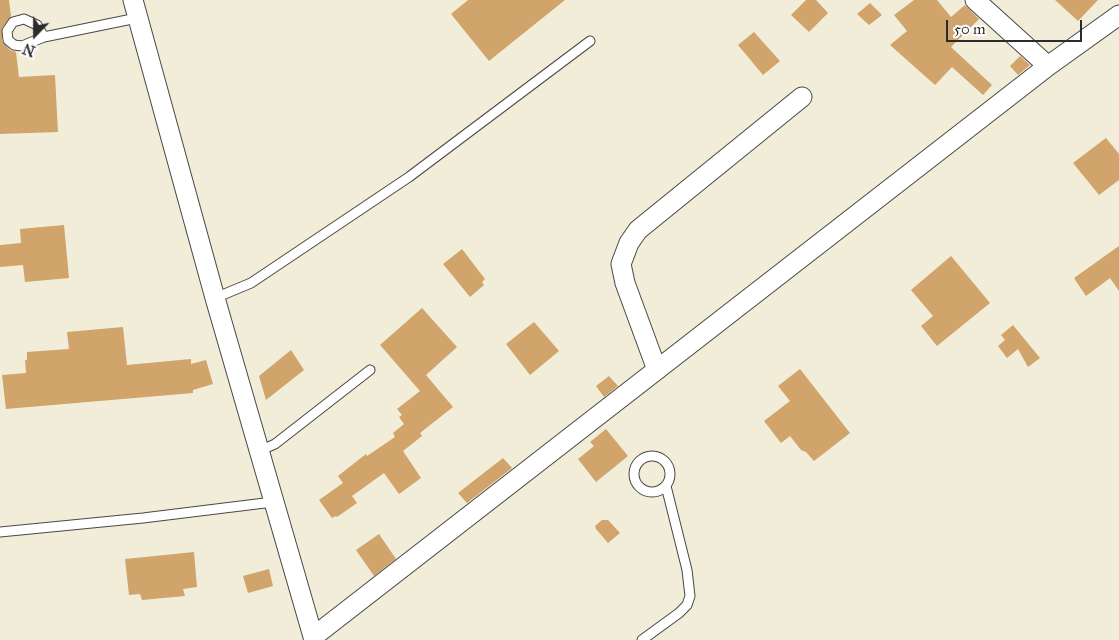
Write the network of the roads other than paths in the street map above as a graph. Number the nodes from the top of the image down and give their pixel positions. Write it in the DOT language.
graph roads {
  1 [pos="975,0"];
  2 [pos="135,9"];
  3 [pos="1119,15"];
  4 [pos="44,37"];
  5 [pos="590,41"];
  6 [pos="1048,66"];
  7 [pos="802,96"];
  8 [pos="215,298"];
  9 [pos="370,370"];
  10 [pos="657,370"];
  11 [pos="259,451"];
  12 [pos="666,486"];
  13 [pos="273,502"];
  14 [pos="0,532"];
  15 [pos="314,638"];
  16 [pos="642,640"];
  1 -- 6 [label="street"];
  2 -- 4 [label="lane"];
  2 -- 8 [label="street"];
  3 -- 6 [label="street"];
  5 -- 8 [label="lane"];
  6 -- 10 [label="street"];
  7 -- 10 [label="street"];
  8 -- 11 [label="street"];
  9 -- 11 [label="lane"];
  10 -- 15 [label="street"];
  11 -- 13 [label="street"];
  12 -- 12 [label="lane"];
  12 -- 16 [label="lane"];
  13 -- 14 [label="lane"];
  13 -- 15 [label="street"];
}
